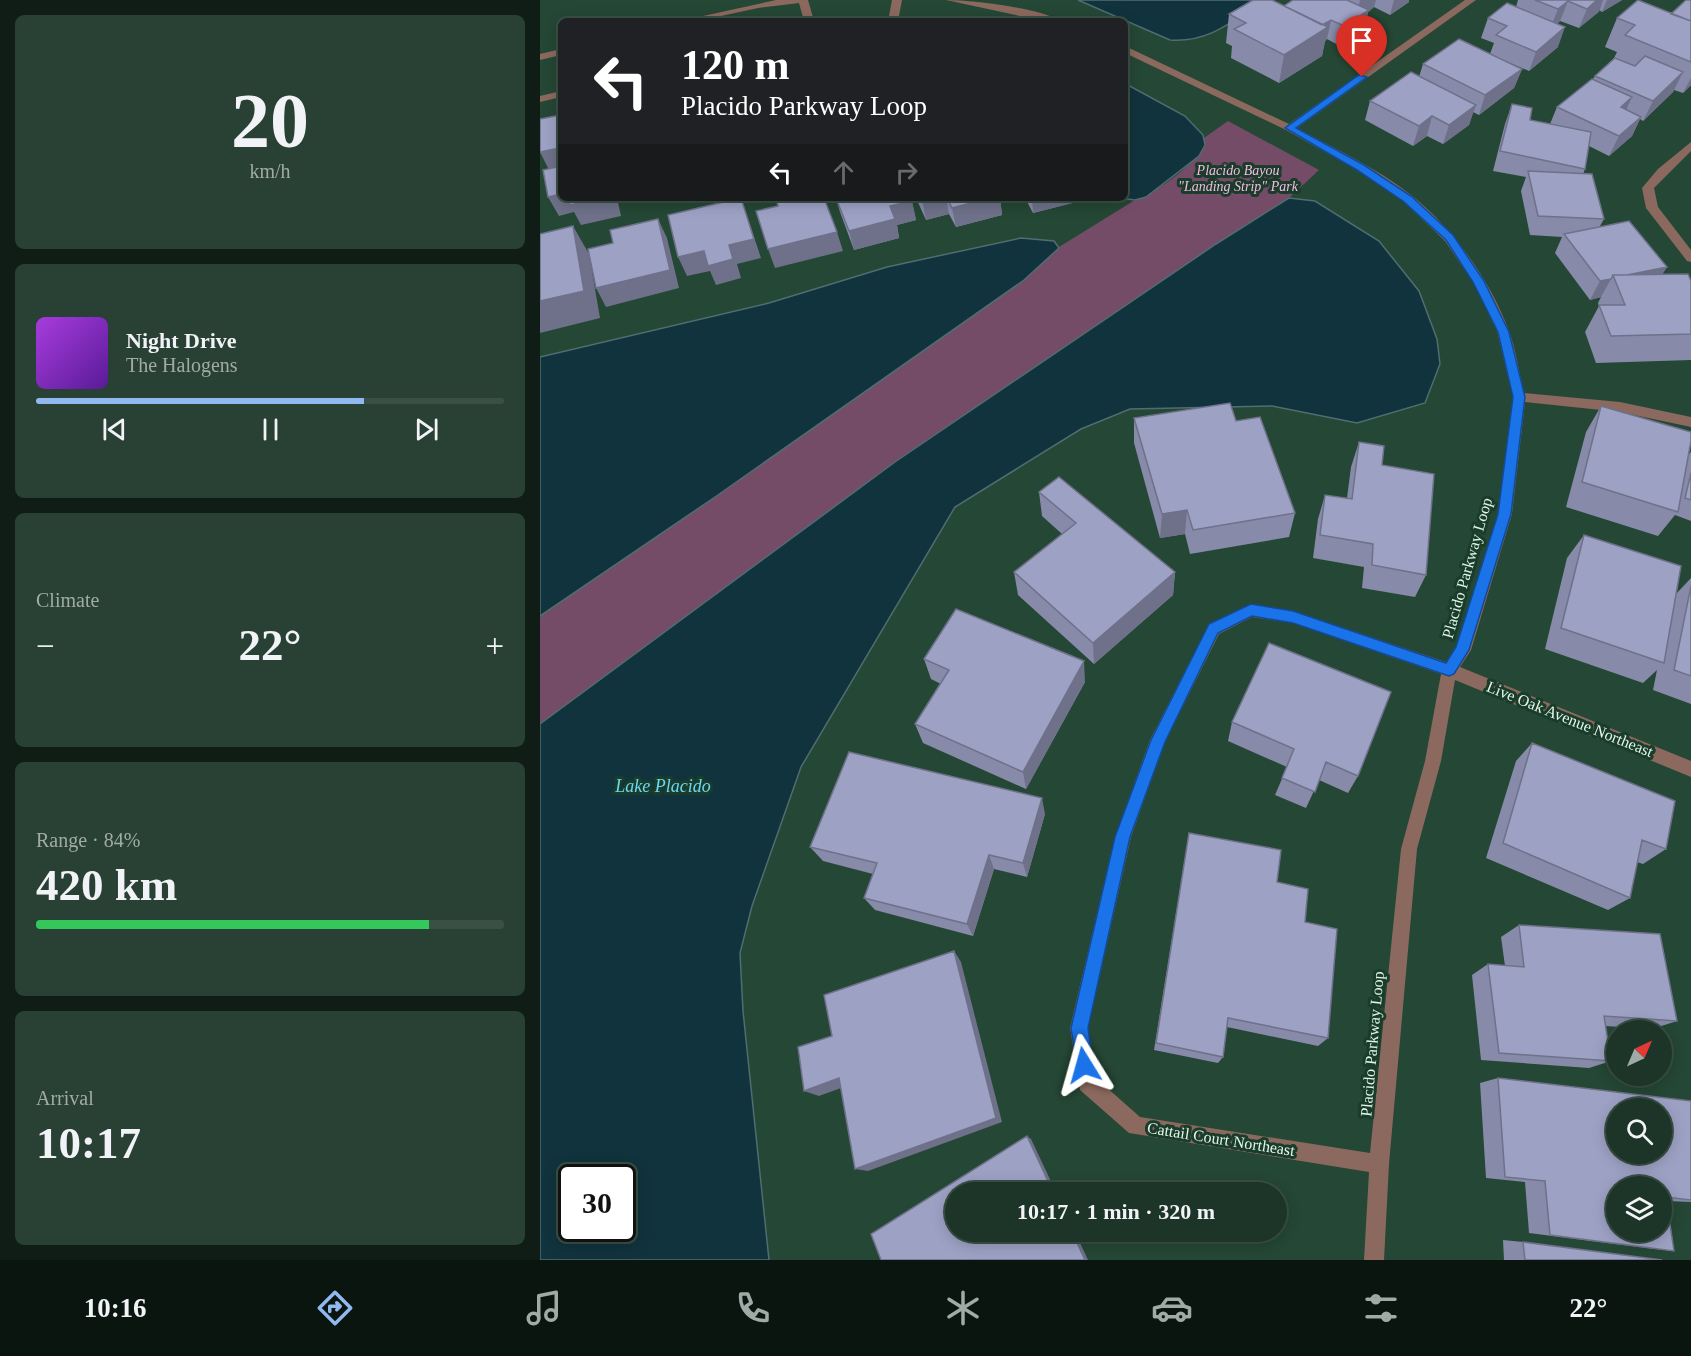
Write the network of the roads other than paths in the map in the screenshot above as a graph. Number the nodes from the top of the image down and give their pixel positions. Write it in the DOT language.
graph roads {
  1 [pos="802,0"];
  2 [pos="897,0"];
  3 [pos="951,0"];
  4 [pos="1471,0"];
  5 [pos="697,18"];
  6 [pos="808,18"];
  7 [pos="893,18"];
  8 [pos="1043,18"];
  9 [pos="1128,50"];
  10 [pos="558,53"];
  11 [pos="540,57"];
  12 [pos="1128,58"];
  13 [pos="1154,63"];
  14 [pos="558,95"];
  15 [pos="540,99"];
  16 [pos="1290,128"];
  17 [pos="1691,145"];
  18 [pos="1691,258"];
  19 [pos="1519,397"];
  20 [pos="1691,422"];
  21 [pos="1449,670"];
  22 [pos="1691,769"];
  23 [pos="1379,1164"];
  24 [pos="1374,1260"];
  1 -- 5 [label="street"];
  1 -- 6 [label="street"];
  2 -- 7 [label="street"];
  3 -- 8 [label="street"];
  4 -- 16 [label="street"];
  9 -- 13 [label="street, Placido Parkway Loop"];
  10 -- 11 [label="street"];
  12 -- 13 [label="street, Placido Parkway Loop"];
  13 -- 16 [label="street, Placido Parkway Loop"];
  14 -- 15 [label="street"];
  16 -- 19 [label="street, Placido Parkway Loop"];
  17 -- 18 [label="street"];
  19 -- 20 [label="street"];
  19 -- 21 [label="street, Placido Parkway Loop"];
  21 -- 22 [label="street, Live Oak Avenue Northeast"];
  21 -- 23 [label="street, Placido Parkway Loop"];
  21 -- 23 [label="street, Cattail Court Northeast"];
  23 -- 24 [label="street, Placido Parkway Loop"];
}
